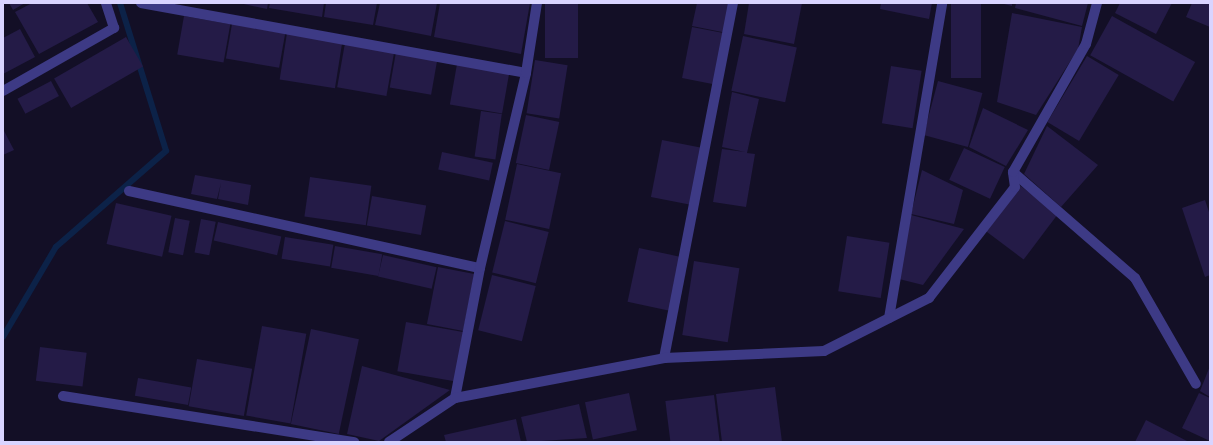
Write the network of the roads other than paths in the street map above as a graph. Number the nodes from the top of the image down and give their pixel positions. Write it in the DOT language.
graph roads {
  1 [pos="106,3"];
  2 [pos="141,3"];
  3 [pos="537,3"];
  4 [pos="733,3"];
  5 [pos="942,3"];
  6 [pos="1098,3"];
  7 [pos="526,73"];
  8 [pos="3,90"];
  9 [pos="1013,172"];
  10 [pos="129,191"];
  11 [pos="480,268"];
  12 [pos="888,318"];
  13 [pos="664,358"];
  14 [pos="1196,384"];
  15 [pos="63,396"];
  16 [pos="455,398"];
  17 [pos="354,442"];
  18 [pos="389,442"];
  1 -- 8 [label="street"];
  2 -- 7 [label="street"];
  3 -- 7 [label="street"];
  4 -- 13 [label="street"];
  5 -- 12 [label="street"];
  6 -- 9 [label="street"];
  7 -- 11 [label="street"];
  9 -- 12 [label="street"];
  9 -- 14 [label="street"];
  10 -- 11 [label="street"];
  11 -- 16 [label="street"];
  12 -- 13 [label="street"];
  13 -- 16 [label="street"];
  15 -- 17 [label="street"];
  16 -- 18 [label="street"];
}
